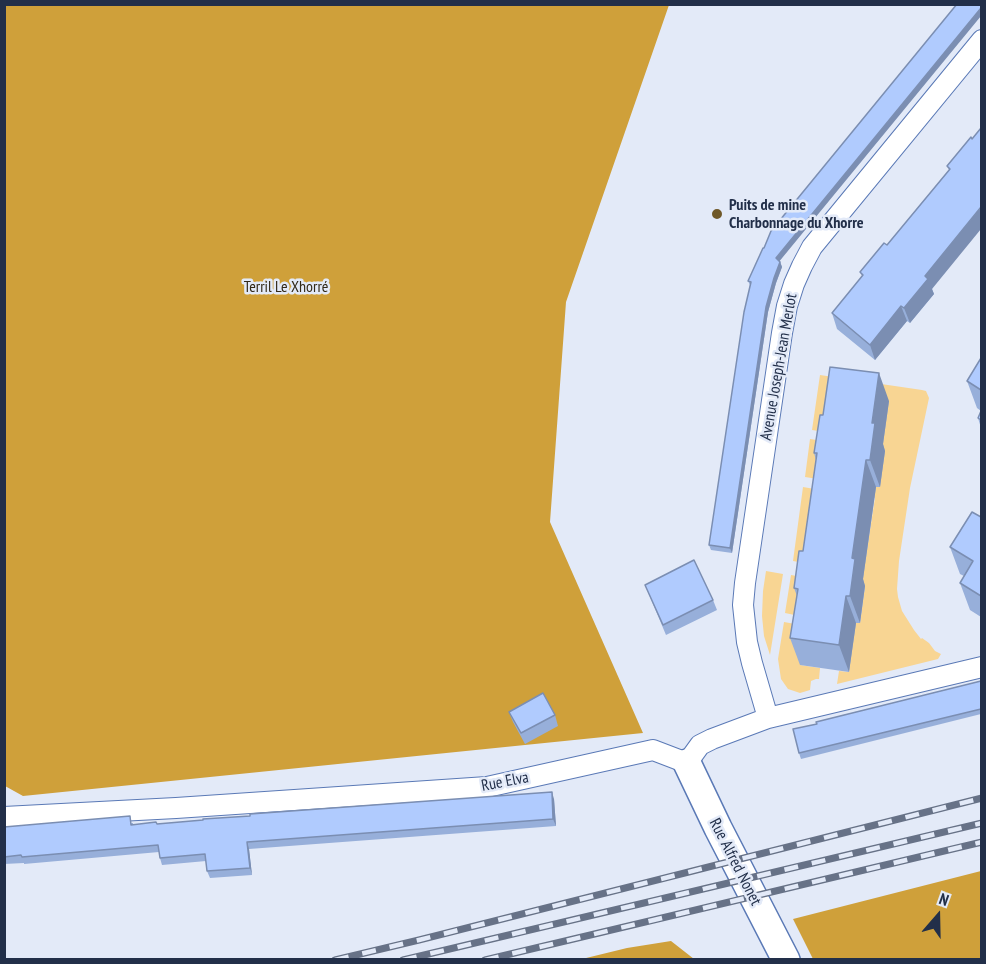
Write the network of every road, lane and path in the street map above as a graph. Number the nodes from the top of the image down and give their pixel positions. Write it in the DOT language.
graph roads {
  1 [pos="981,40"];
  2 [pos="981,667"];
  3 [pos="768,718"];
  4 [pos="687,763"];
  5 [pos="4,818"];
  6 [pos="786,960"];
  1 -- 3 [label="street, Avenue Joseph-Jean Merlot"];
  2 -- 3 [label="street"];
  3 -- 4 [label="street"];
  4 -- 5 [label="street, Rue Elva"];
  4 -- 6 [label="street, Rue Alfred Nonet"];
}
